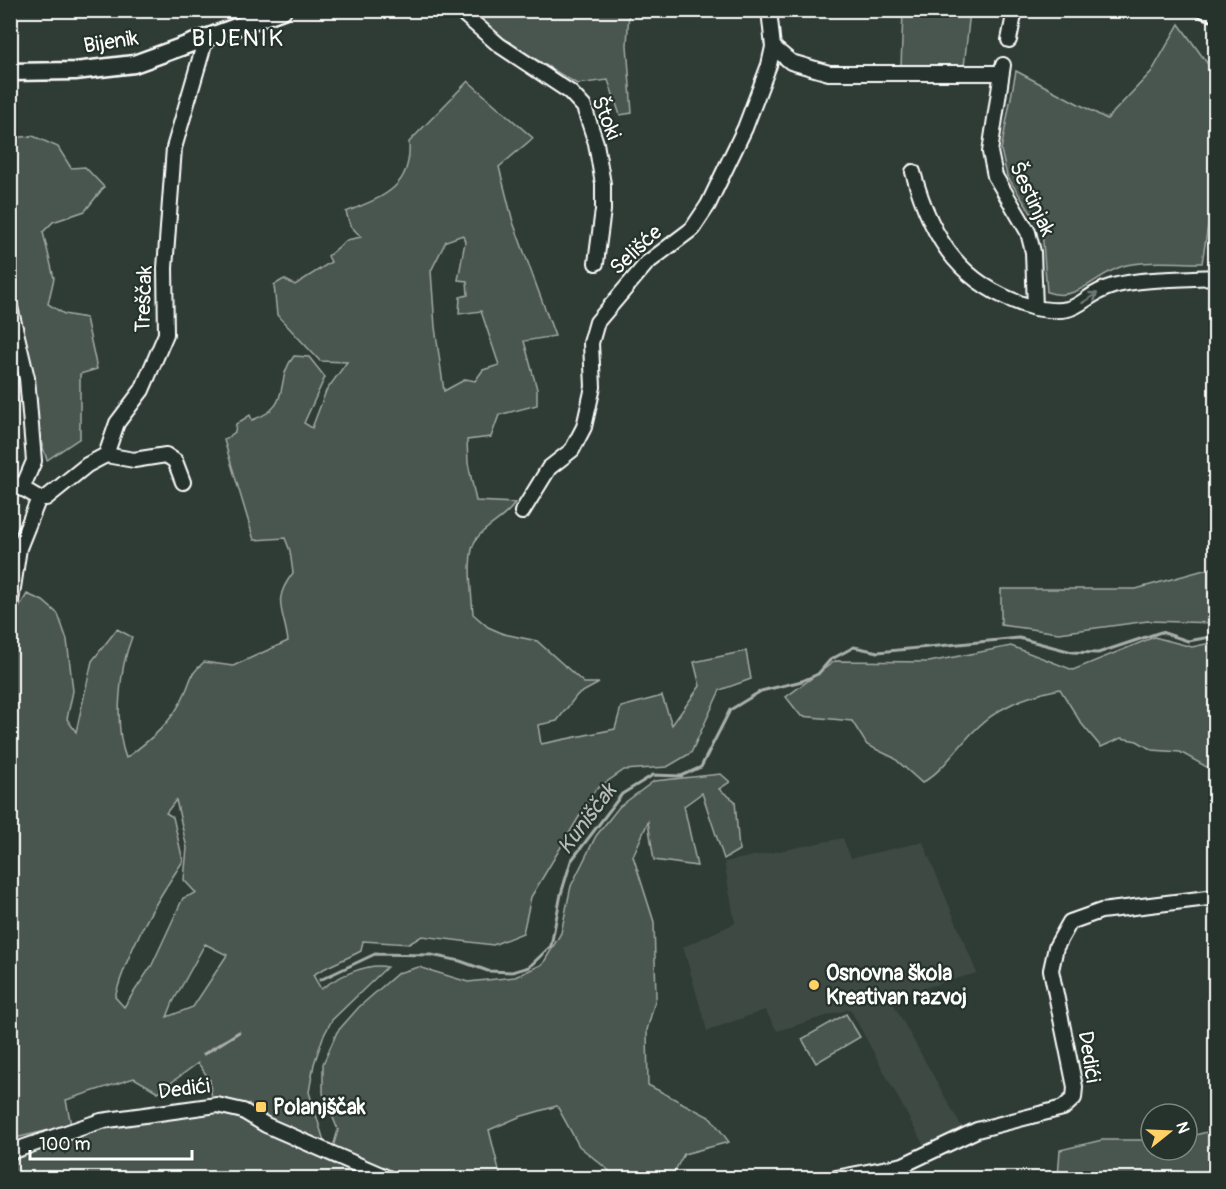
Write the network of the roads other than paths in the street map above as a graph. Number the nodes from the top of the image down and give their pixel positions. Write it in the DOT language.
graph roads {
  1 [pos="283,10"];
  2 [pos="459,10"];
  3 [pos="769,10"];
  4 [pos="1015,10"];
  5 [pos="1206,10"];
  6 [pos="1215,13"];
  7 [pos="206,38"];
  8 [pos="1009,40"];
  9 [pos="773,47"];
  10 [pos="10,72"];
  11 [pos="914,172"];
  12 [pos="596,263"];
  13 [pos="1215,277"];
  14 [pos="10,307"];
  15 [pos="1035,308"];
  16 [pos="106,455"];
  17 [pos="183,482"];
  18 [pos="16,485"];
  19 [pos="39,498"];
  20 [pos="522,512"];
  21 [pos="10,608"];
  22 [pos="1215,897"];
  23 [pos="10,1152"];
  24 [pos="388,1179"];
  25 [pos="836,1179"];
  1 -- 7 [label="main road, Bijenik"];
  2 -- 12 [label="street, Štoki"];
  3 -- 9 [label="street, Selišće"];
  4 -- 8 [label="street"];
  5 -- 6 [label="main road"];
  7 -- 10 [label="main road, Bijenik"];
  7 -- 16 [label="street, Treščak"];
  9 -- 15 [label="street, Šestinjak"];
  9 -- 20 [label="street, Selišće"];
  11 -- 15 [label="street"];
  15 -- 13 [label="street, one-way"];
  14 -- 18 [label="street"];
  16 -- 17 [label="street"];
  16 -- 19 [label="street"];
  18 -- 19 [label="street"];
  19 -- 21 [label="street"];
  22 -- 25 [label="street, Dedići"];
  23 -- 24 [label="street, Dedići"];
}
